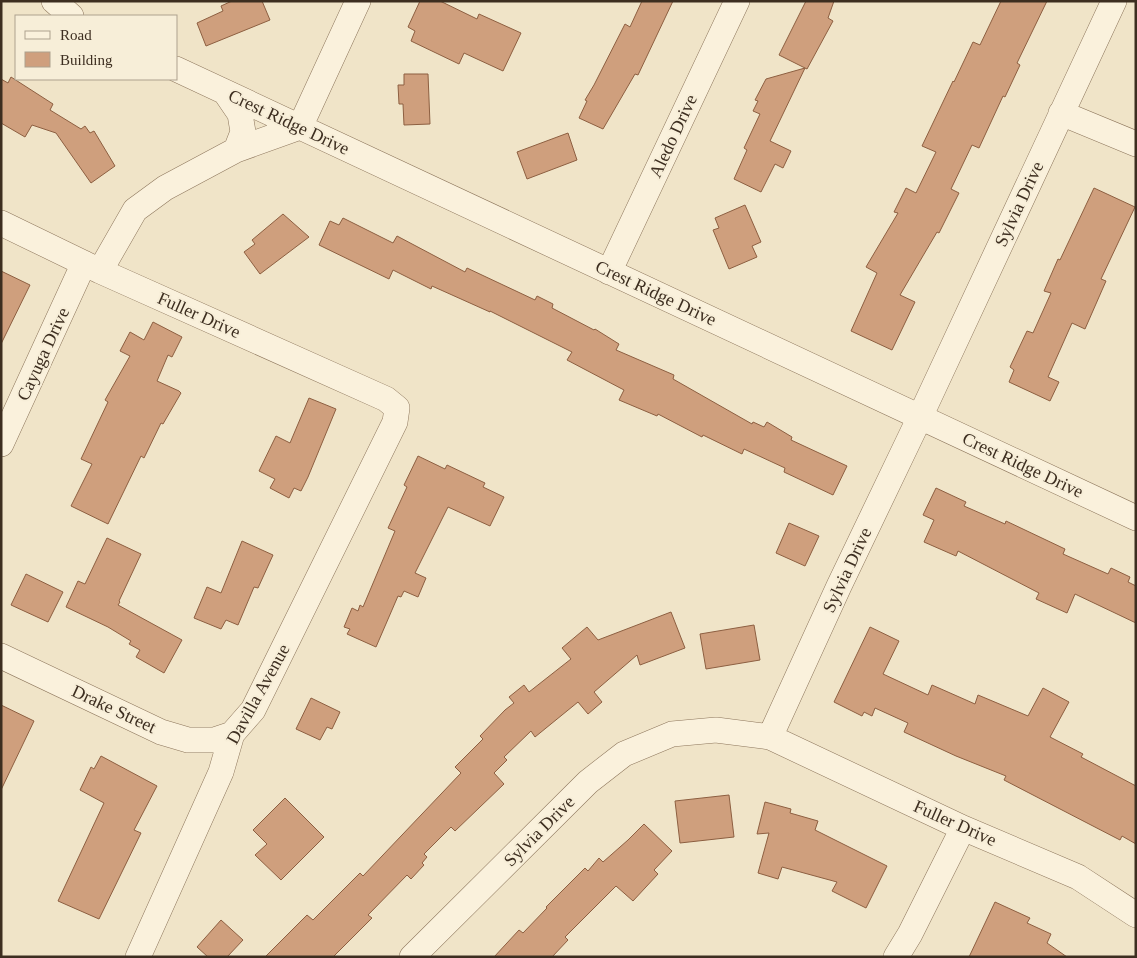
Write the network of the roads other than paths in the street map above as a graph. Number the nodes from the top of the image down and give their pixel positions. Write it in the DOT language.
graph roads {
  1 [pos="54,1"];
  2 [pos="358,1"];
  3 [pos="737,1"];
  4 [pos="1114,1"];
  5 [pos="70,15"];
  6 [pos="178,70"];
  7 [pos="224,92"];
  8 [pos="1061,113"];
  9 [pos="300,127"];
  10 [pos="1136,144"];
  11 [pos="236,150"];
  12 [pos="1,223"];
  13 [pos="92,267"];
  14 [pos="609,272"];
  15 [pos="397,408"];
  16 [pos="920,417"];
  17 [pos="1,444"];
  18 [pos="1136,518"];
  19 [pos="1,656"];
  20 [pos="232,734"];
  21 [pos="770,737"];
  22 [pos="963,828"];
  23 [pos="1136,915"];
  24 [pos="138,957"];
  25 [pos="412,957"];
  26 [pos="896,957"];
  1 -- 5 [label="street"];
  2 -- 9 [label="street"];
  3 -- 14 [label="street, Aledo Drive"];
  4 -- 8 [label="street, Sylvia Drive"];
  6 -- 7 [label="street, Crest Ridge Drive"];
  7 -- 9 [label="street, Crest Ridge Drive"];
  7 -- 11 [label="street"];
  8 -- 10 [label="street"];
  8 -- 16 [label="street, Sylvia Drive"];
  9 -- 11 [label="street, Cayuga Drive"];
  9 -- 14 [label="street, Crest Ridge Drive"];
  11 -- 13 [label="street, Cayuga Drive"];
  12 -- 13 [label="street, Fuller Drive"];
  13 -- 15 [label="street, Fuller Drive"];
  13 -- 17 [label="street, Cayuga Drive"];
  14 -- 16 [label="street, Crest Ridge Drive"];
  15 -- 20 [label="street, Davilla Avenue"];
  16 -- 18 [label="street, Crest Ridge Drive"];
  16 -- 21 [label="street, Sylvia Drive"];
  19 -- 20 [label="street, Drake Street"];
  20 -- 24 [label="street, Davilla Avenue"];
  21 -- 22 [label="street, Fuller Drive"];
  21 -- 25 [label="street, Sylvia Drive"];
  22 -- 23 [label="street, Fuller Drive"];
  22 -- 26 [label="street"];
}
